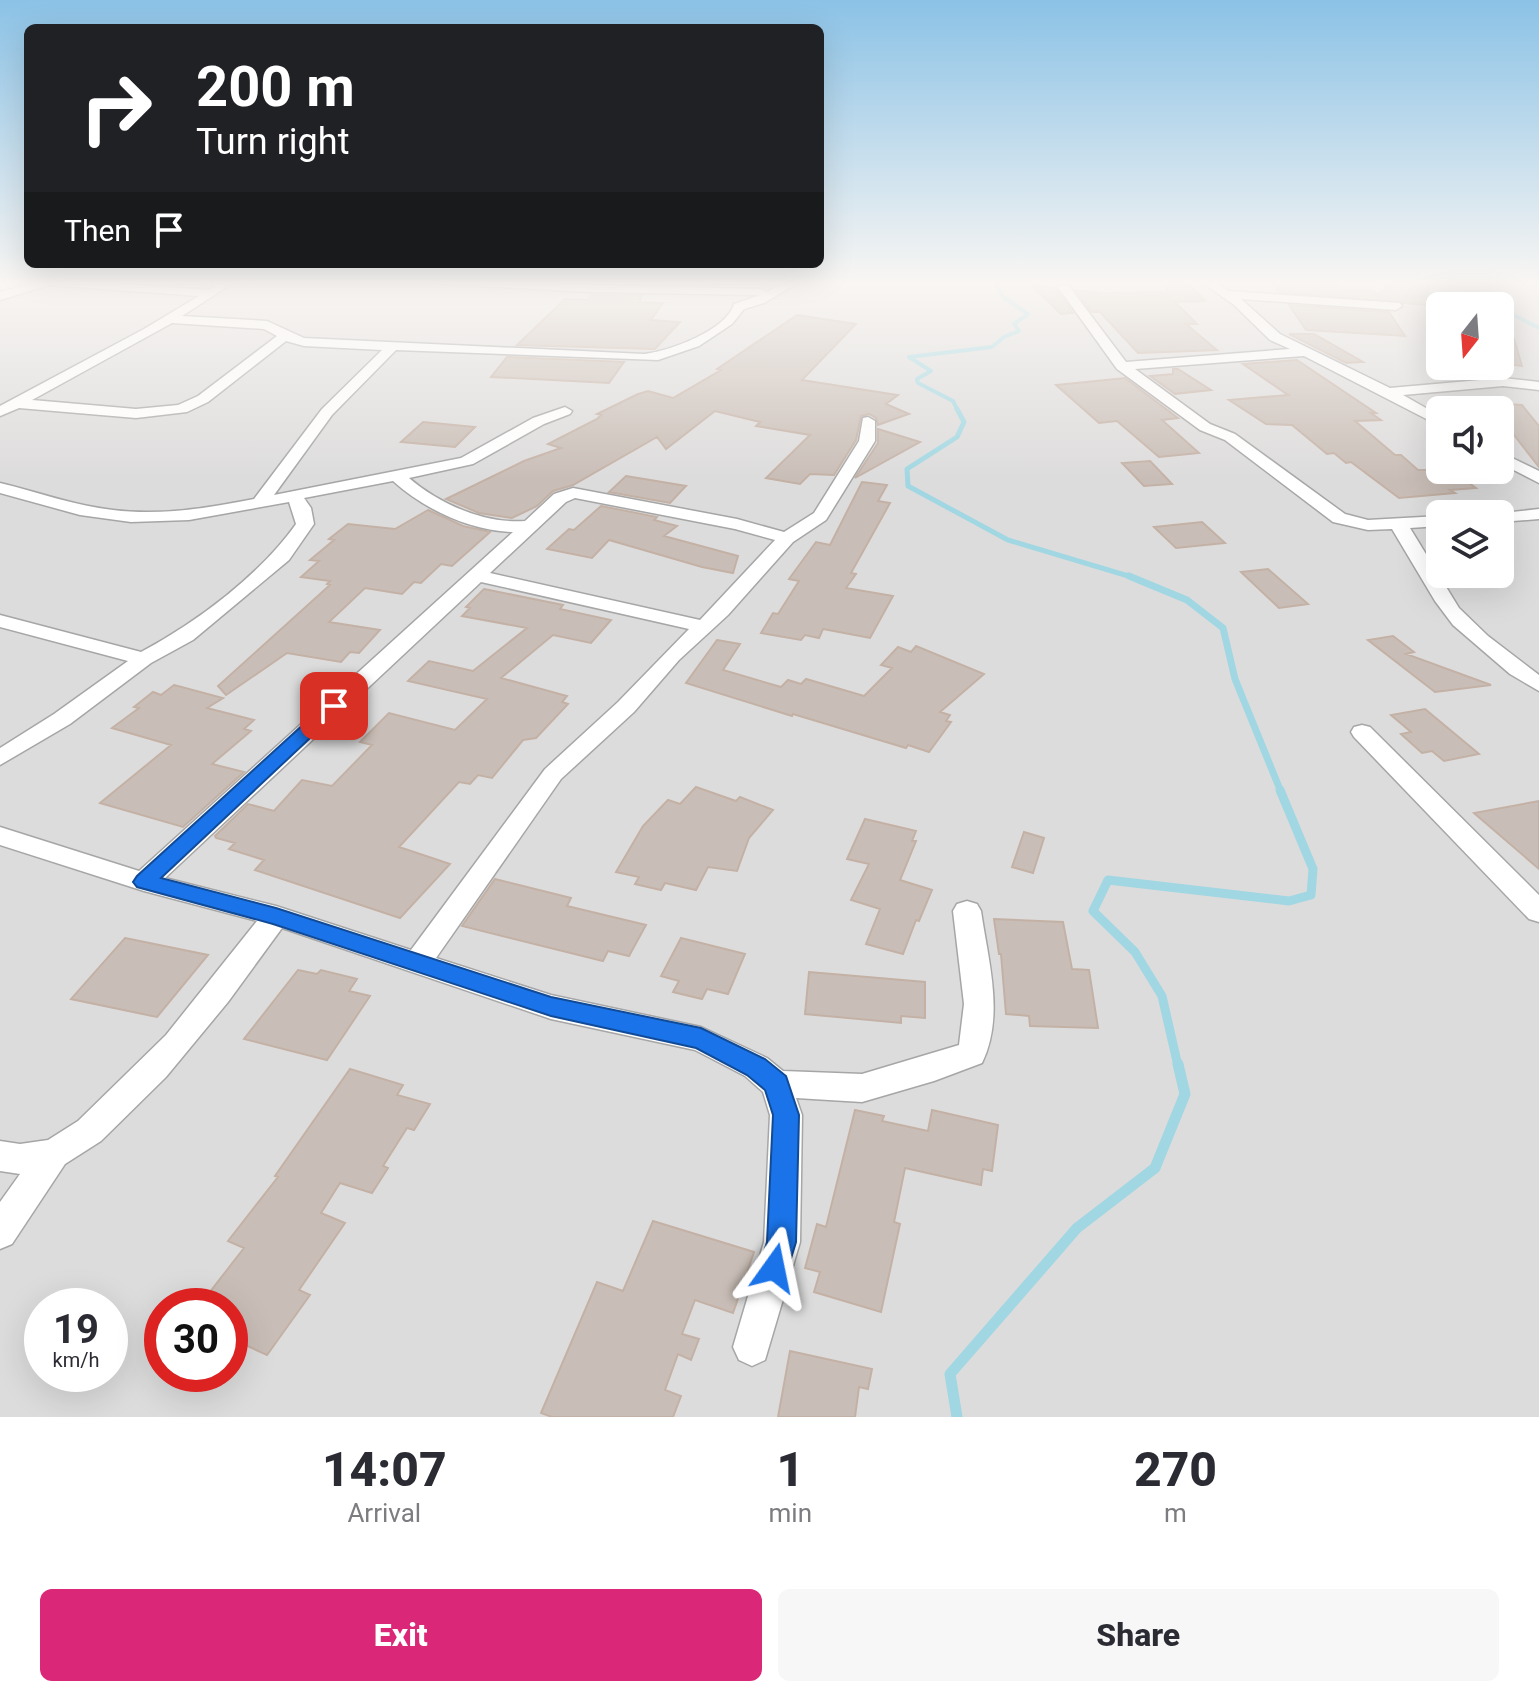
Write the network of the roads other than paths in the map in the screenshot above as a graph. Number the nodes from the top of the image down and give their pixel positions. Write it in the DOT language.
graph roads {
  1 [pos="118,347"];
  2 [pos="269,347"];
  3 [pos="392,347"];
  4 [pos="420,347"];
  5 [pos="685,347"];
  6 [pos="1108,347"];
  7 [pos="1295,347"];
  8 [pos="1305,352"];
  9 [pos="1122,366"];
  10 [pos="1539,386"];
  11 [pos="1388,392"];
  12 [pos="16,403"];
  13 [pos="565,411"];
  14 [pos="0,412"];
  15 [pos="1426,414"];
  16 [pos="868,421"];
  17 [pos="1514,465"];
  18 [pos="399,478"];
  19 [pos="1539,478"];
  20 [pos="0,488"];
  21 [pos="294,497"];
  22 [pos="260,502"];
  23 [pos="1539,514"];
  24 [pos="1514,516"];
  25 [pos="1426,521"];
  26 [pos="1396,522"];
  27 [pos="507,536"];
  28 [pos="787,538"];
  29 [pos="476,575"];
  30 [pos="0,621"];
  31 [pos="705,627"];
  32 [pos="144,659"];
  33 [pos="1539,685"];
  34 [pos="1362,732"];
  35 [pos="0,758"];
  36 [pos="0,836"];
  37 [pos="144,882"];
  38 [pos="967,911"];
  39 [pos="1539,912"];
  40 [pos="276,916"];
  41 [pos="417,963"];
  42 [pos="776,1084"];
  43 [pos="53,1154"];
  44 [pos="0,1156"];
  45 [pos="0,1232"];
  46 [pos="752,1347"];
  1 -- 12 [label="street"];
  2 -- 12 [label="street"];
  3 -- 22 [label="street"];
  4 -- 5 [label="street"];
  6 -- 9 [label="street"];
  7 -- 8 [label="street"];
  8 -- 9 [label="street"];
  8 -- 11 [label="street"];
  9 -- 26 [label="street"];
  10 -- 11 [label="street"];
  11 -- 15 [label="street"];
  12 -- 14 [label="street"];
  13 -- 18 [label="street"];
  16 -- 28 [label="street"];
  17 -- 19 [label="street"];
  18 -- 21 [label="street"];
  18 -- 27 [label="street"];
  20 -- 22 [label="street"];
  21 -- 22 [label="street"];
  21 -- 32 [label="street"];
  23 -- 24 [label="street"];
  25 -- 26 [label="street"];
  26 -- 33 [label="street"];
  27 -- 28 [label="street"];
  27 -- 29 [label="street"];
  28 -- 31 [label="street"];
  29 -- 31 [label="street"];
  29 -- 37 [label="street"];
  30 -- 32 [label="street"];
  31 -- 41 [label="street"];
  32 -- 35 [label="street"];
  34 -- 39 [label="street"];
  36 -- 37 [label="street"];
  37 -- 40 [label="street"];
  38 -- 42 [label="street"];
  40 -- 41 [label="street"];
  40 -- 43 [label="street"];
  41 -- 42 [label="street"];
  42 -- 46 [label="street"];
  43 -- 44 [label="street"];
  43 -- 45 [label="street"];
}
